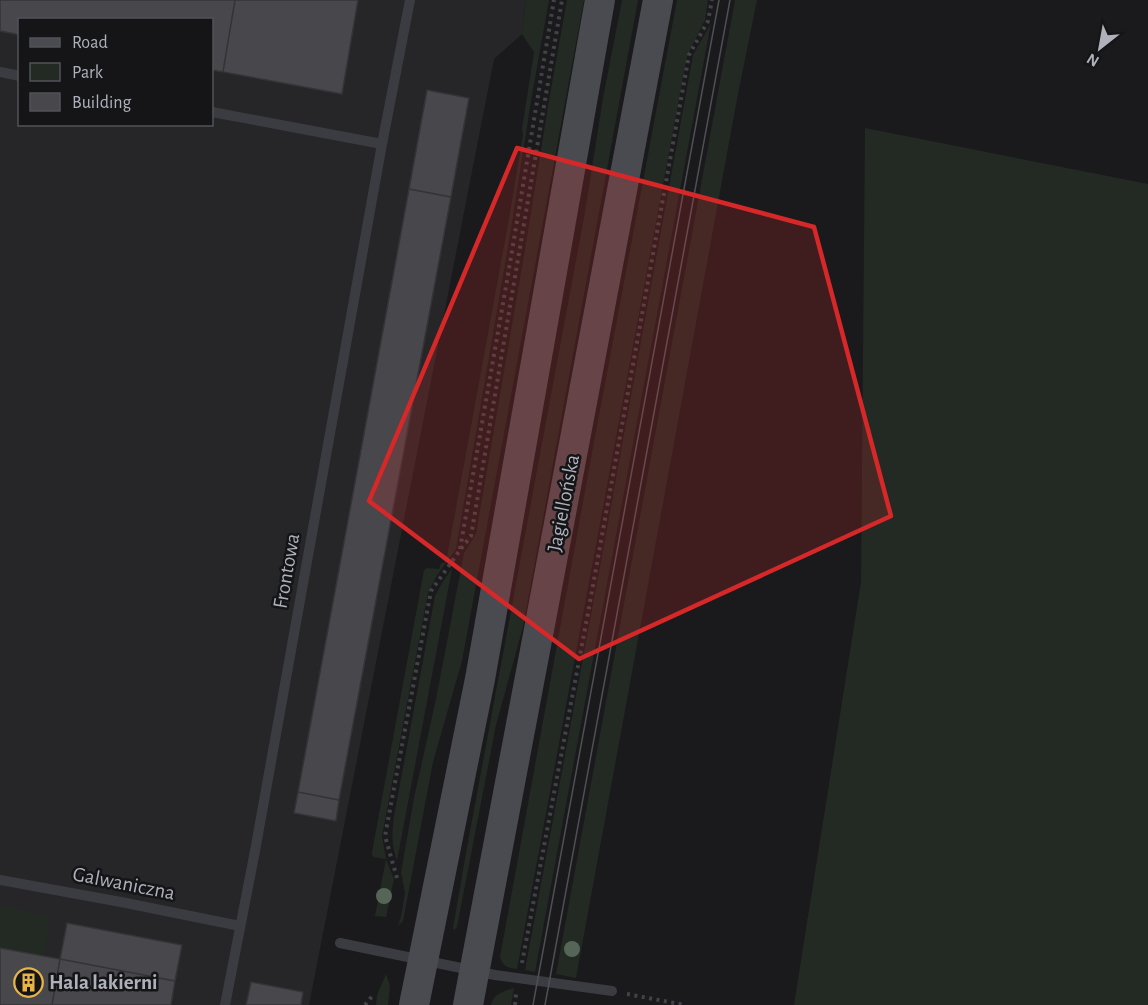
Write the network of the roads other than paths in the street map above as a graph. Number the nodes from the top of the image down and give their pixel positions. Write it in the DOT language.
graph roads {
  1 [pos="410,0"];
  2 [pos="600,0"];
  3 [pos="658,0"];
  4 [pos="0,72"];
  5 [pos="18,76"];
  6 [pos="213,112"];
  7 [pos="382,144"];
  8 [pos="0,880"];
  9 [pos="240,926"];
  10 [pos="340,943"];
  11 [pos="423,960"];
  12 [pos="474,970"];
  13 [pos="612,991"];
  14 [pos="225,1005"];
  15 [pos="414,1005"];
  16 [pos="468,1005"];
  1 -- 7 [label="lane, Frontowa"];
  2 -- 11 [label="main road"];
  3 -- 12 [label="main road, Jagiellońska"];
  4 -- 5 [label="lane"];
  6 -- 7 [label="lane"];
  7 -- 9 [label="lane, Frontowa"];
  8 -- 9 [label="lane, Galwaniczna"];
  9 -- 14 [label="lane, Frontowa"];
  10 -- 11 [label="lane"];
  11 -- 12 [label="lane"];
  11 -- 15 [label="main road"];
  12 -- 13 [label="lane"];
  12 -- 16 [label="main road, Jagiellońska"];
}
